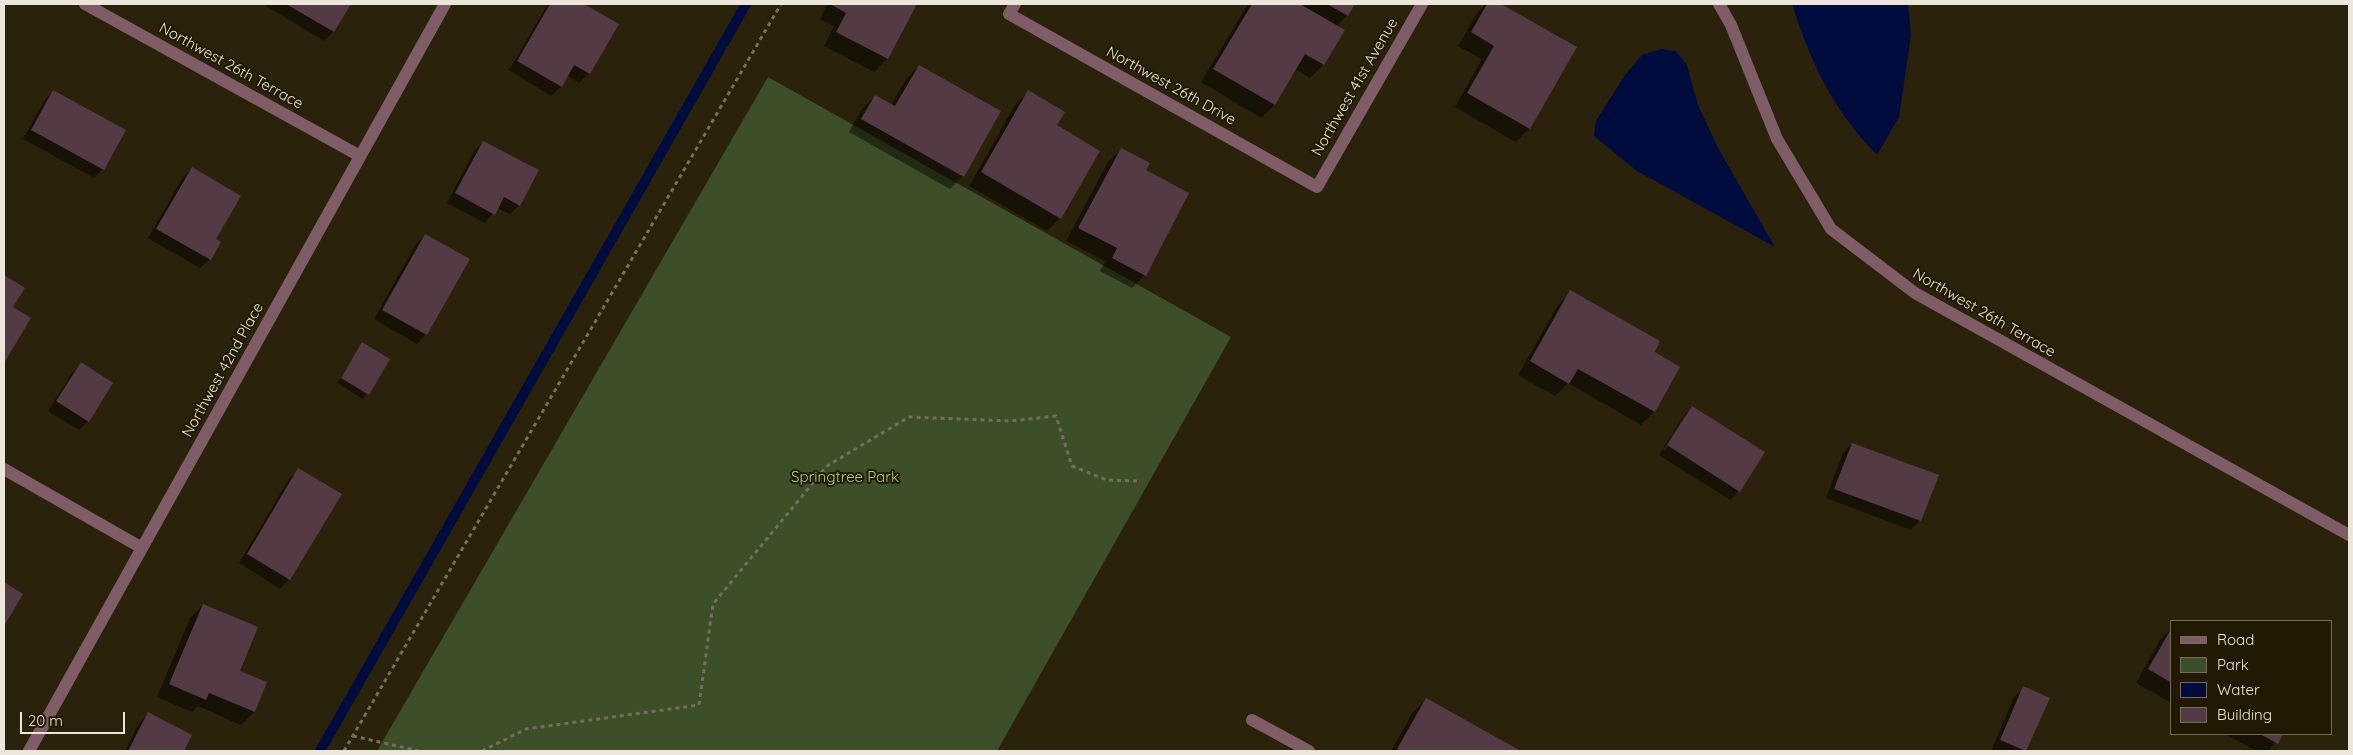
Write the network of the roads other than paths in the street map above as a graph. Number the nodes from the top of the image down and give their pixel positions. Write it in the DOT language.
graph roads {
  1 [pos="85,4"];
  2 [pos="445,4"];
  3 [pos="1422,4"];
  4 [pos="1719,4"];
  5 [pos="1012,9"];
  6 [pos="360,156"];
  7 [pos="1317,187"];
  8 [pos="4,469"];
  9 [pos="2349,535"];
  10 [pos="142,548"];
  11 [pos="1252,720"];
  12 [pos="29,751"];
  13 [pos="1309,751"];
  1 -- 6 [label="street, Northwest 26th Terrace"];
  2 -- 6 [label="street, Northwest 42nd Place"];
  3 -- 7 [label="street, Northwest 41st Avenue"];
  4 -- 9 [label="street, Northwest 26th Terrace"];
  5 -- 7 [label="street, Northwest 26th Drive"];
  6 -- 10 [label="street, Northwest 42nd Place"];
  8 -- 10 [label="street"];
  10 -- 12 [label="street, Northwest 42nd Place"];
  11 -- 13 [label="street"];
}
